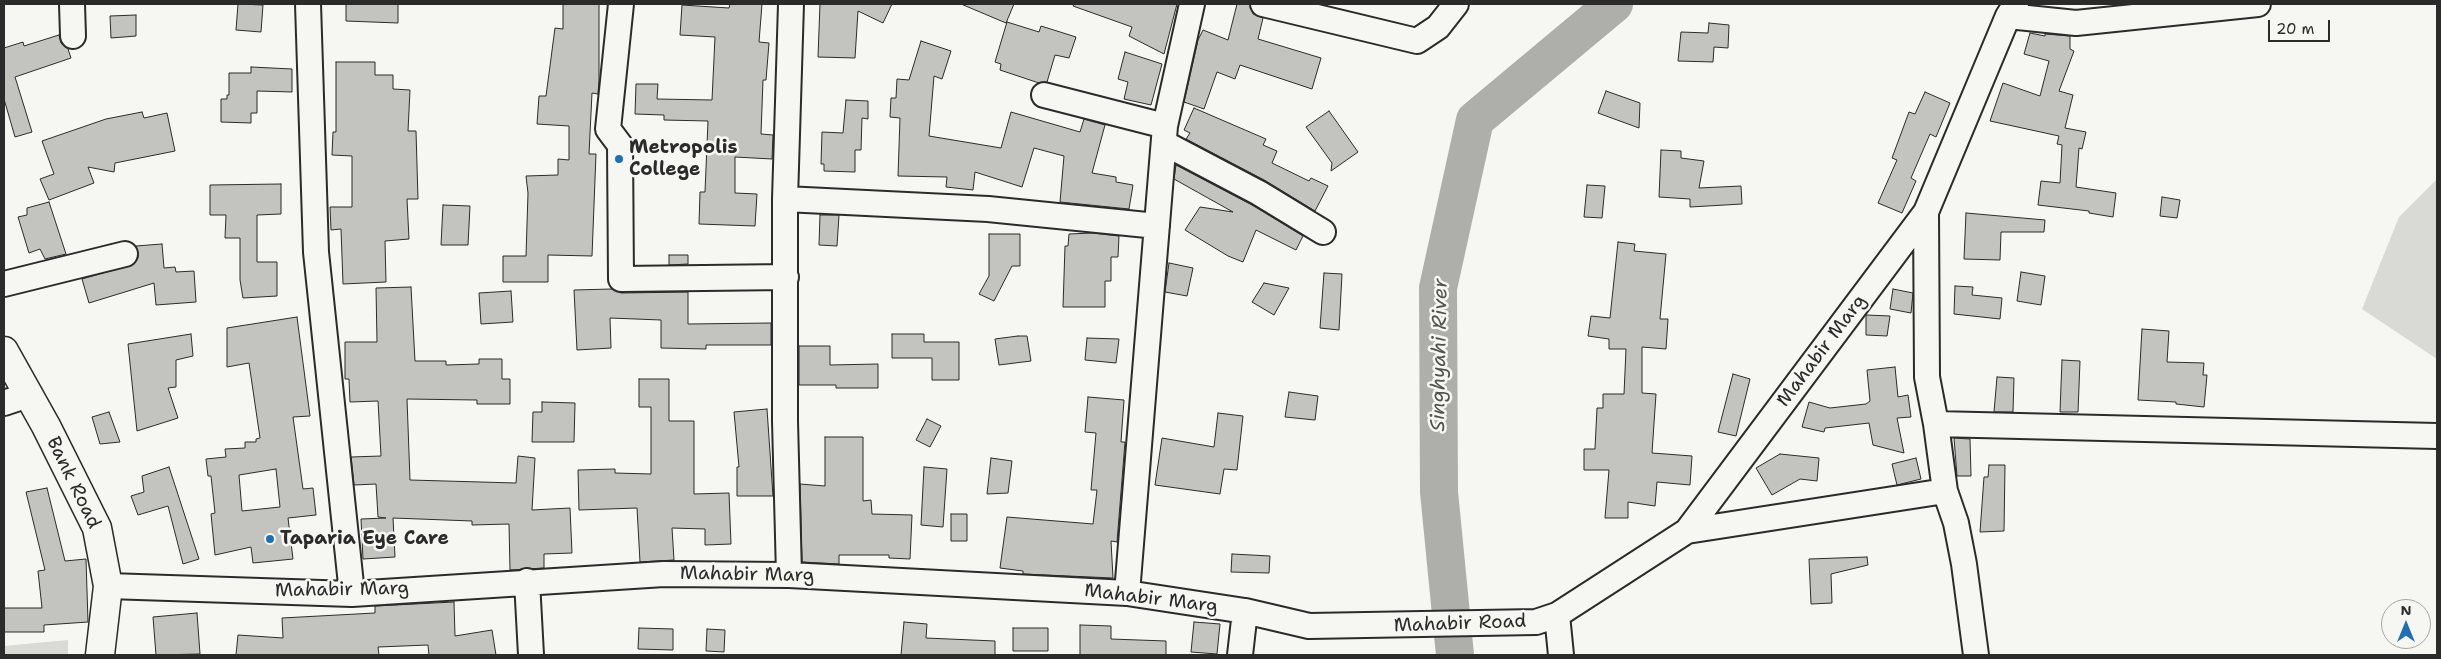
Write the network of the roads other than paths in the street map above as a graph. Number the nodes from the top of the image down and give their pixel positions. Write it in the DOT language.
graph roads {
  1 [pos="72,4"];
  2 [pos="308,4"];
  3 [pos="621,4"];
  4 [pos="791,4"];
  5 [pos="1192,4"];
  6 [pos="1263,4"];
  7 [pos="1456,4"];
  8 [pos="2258,4"];
  9 [pos="2012,10"];
  10 [pos="73,36"];
  11 [pos="1044,96"];
  12 [pos="1165,135"];
  13 [pos="785,199"];
  14 [pos="1926,212"];
  15 [pos="1157,226"];
  16 [pos="1323,232"];
  17 [pos="125,254"];
  18 [pos="786,277"];
  19 [pos="4,284"];
  20 [pos="4,351"];
  21 [pos="16,399"];
  22 [pos="1936,424"];
  23 [pos="2437,436"];
  24 [pos="1945,491"];
  25 [pos="1687,531"];
  26 [pos="789,575"];
  27 [pos="527,581"];
  28 [pos="108,586"];
  29 [pos="1128,593"];
  30 [pos="352,594"];
  31 [pos="1245,612"];
  32 [pos="1546,618"];
  33 [pos="1383,626"];
  34 [pos="100,655"];
  35 [pos="531,655"];
  36 [pos="1240,655"];
  37 [pos="1561,655"];
  38 [pos="1981,655"];
  1 -- 10 [label="street"];
  2 -- 30 [label="street"];
  3 -- 18 [label="street"];
  4 -- 13 [label="street"];
  5 -- 12 [label="street"];
  6 -- 7 [label="street"];
  8 -- 9 [label="street"];
  9 -- 14 [label="street, Mahabir Marg"];
  11 -- 12 [label="street"];
  12 -- 15 [label="street"];
  12 -- 16 [label="street"];
  13 -- 15 [label="street"];
  13 -- 18 [label="street"];
  14 -- 22 [label="street"];
  14 -- 25 [label="street, Mahabir Marg"];
  15 -- 29 [label="street"];
  17 -- 19 [label="street"];
  18 -- 26 [label="street"];
  20 -- 21 [label="main road, Bank Road"];
  21 -- 28 [label="main road, Bank Road"];
  22 -- 23 [label="street"];
  22 -- 24 [label="street"];
  24 -- 25 [label="street"];
  24 -- 38 [label="street"];
  25 -- 32 [label="street, Mahabir Marg"];
  26 -- 27 [label="street, Mahabir Marg"];
  26 -- 29 [label="street, Mahabir Marg"];
  27 -- 30 [label="street, Mahabir Marg"];
  27 -- 35 [label="street"];
  28 -- 30 [label="street, Mahabir Marg"];
  28 -- 34 [label="main road, Bank Road"];
  29 -- 31 [label="street, Mahabir Marg"];
  31 -- 33 [label="street, Mahabir Marg"];
  31 -- 36 [label="street"];
  32 -- 33 [label="street, Mahabir Road"];
  32 -- 37 [label="street"];
}
